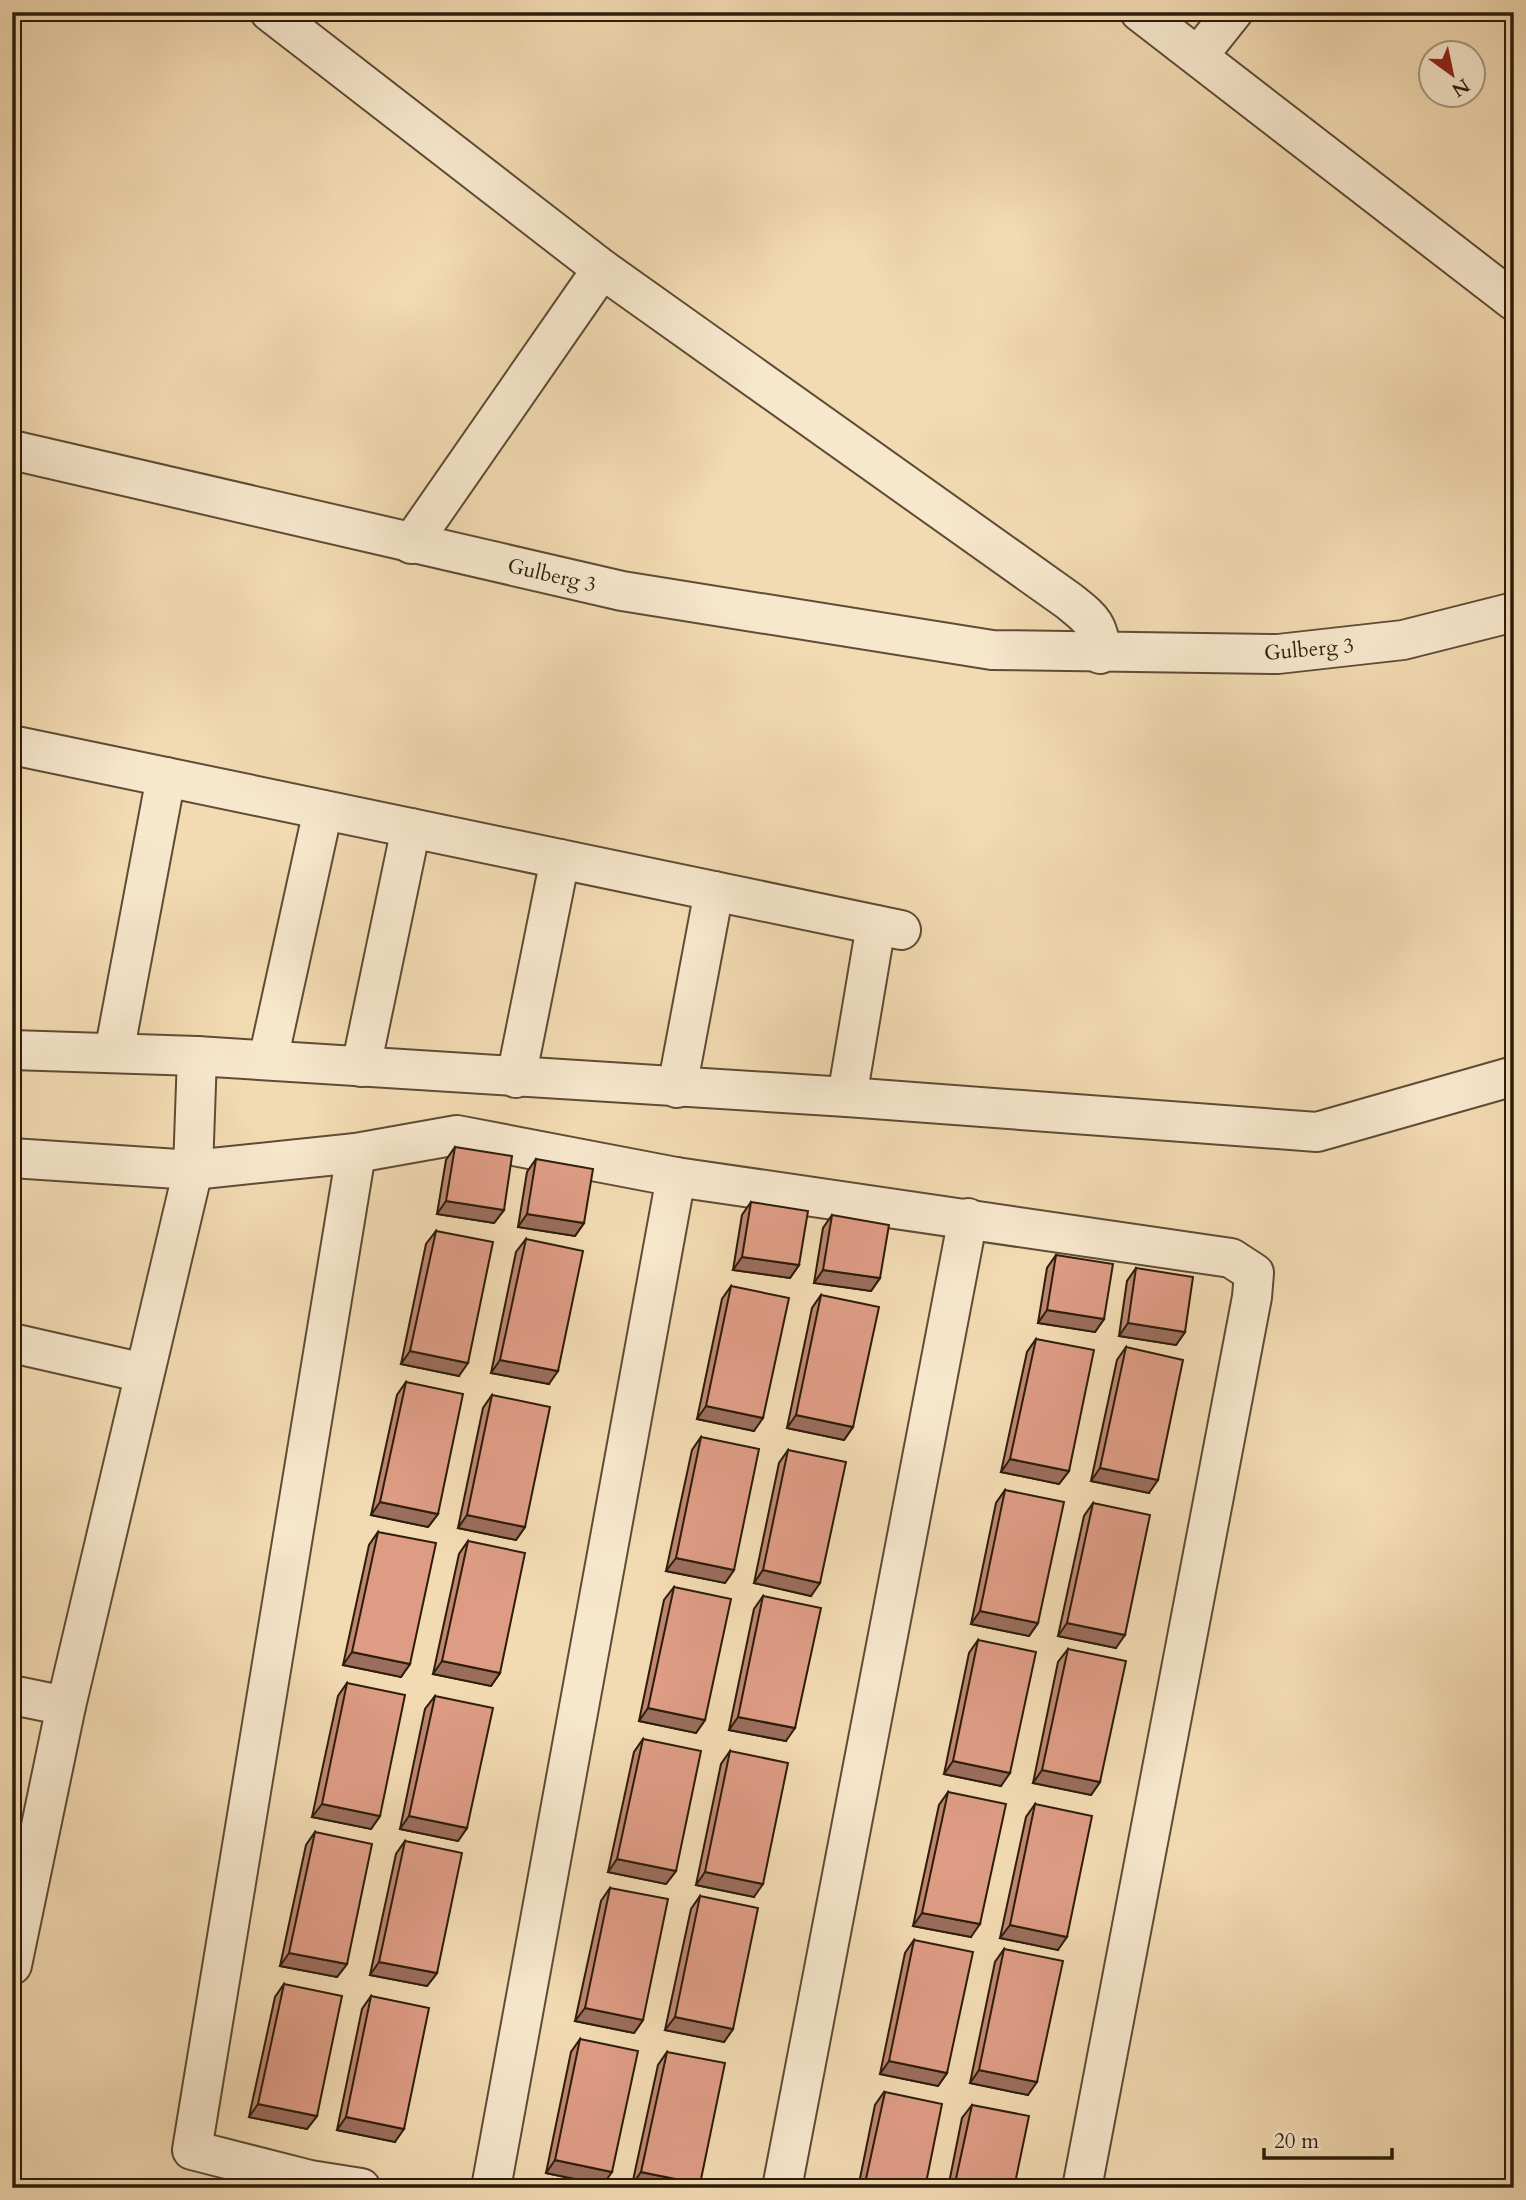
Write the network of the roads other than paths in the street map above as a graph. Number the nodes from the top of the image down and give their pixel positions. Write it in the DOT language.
graph roads {
  1 [pos="270,12"];
  2 [pos="1140,12"];
  3 [pos="1233,12"];
  4 [pos="1198,56"];
  5 [pos="602,269"];
  6 [pos="1514,301"];
  7 [pos="12,450"];
  8 [pos="411,544"];
  9 [pos="1514,612"];
  10 [pos="1100,654"];
  11 [pos="13,750"];
  12 [pos="166,777"];
  13 [pos="323,810"];
  14 [pos="411,828"];
  15 [pos="560,859"];
  16 [pos="714,891"];
  17 [pos="12,1050"];
  18 [pos="114,1053"];
  19 [pos="197,1056"];
  20 [pos="268,1060"];
  21 [pos="361,1067"];
  22 [pos="1514,1076"];
  23 [pos="516,1078"];
  24 [pos="677,1088"];
  25 [pos="847,1097"];
  26 [pos="356,1153"];
  27 [pos="12,1158"];
  28 [pos="193,1170"];
  29 [pos="676,1177"];
  30 [pos="968,1218"];
  31 [pos="12,1343"];
  32 [pos="144,1373"];
  33 [pos="12,1695"];
  34 [pos="66,1706"];
  35 [pos="18,1916"];
  36 [pos="12,1965"];
  37 [pos="310,2184"];
  38 [pos="361,2188"];
  39 [pos="491,2188"];
  40 [pos="782,2188"];
  41 [pos="1082,2188"];
  1 -- 5 [label="street"];
  2 -- 4 [label="street"];
  3 -- 4 [label="street"];
  4 -- 6 [label="street"];
  5 -- 8 [label="street"];
  5 -- 10 [label="street"];
  7 -- 8 [label="street, Gulberg 3"];
  8 -- 10 [label="street, Gulberg 3"];
  9 -- 10 [label="street, Gulberg 3"];
  11 -- 12 [label="street"];
  12 -- 13 [label="street"];
  12 -- 18 [label="street"];
  13 -- 14 [label="street"];
  13 -- 20 [label="street"];
  14 -- 15 [label="street"];
  14 -- 21 [label="street"];
  15 -- 16 [label="street"];
  15 -- 23 [label="street"];
  16 -- 24 [label="street"];
  16 -- 25 [label="street"];
  17 -- 18 [label="street"];
  18 -- 19 [label="street"];
  19 -- 20 [label="street"];
  19 -- 28 [label="street"];
  20 -- 21 [label="street"];
  21 -- 23 [label="street"];
  22 -- 25 [label="street"];
  23 -- 24 [label="street"];
  24 -- 25 [label="street"];
  26 -- 28 [label="street"];
  26 -- 29 [label="street"];
  26 -- 37 [label="street"];
  27 -- 28 [label="street"];
  28 -- 32 [label="street"];
  29 -- 30 [label="street"];
  29 -- 39 [label="street"];
  30 -- 40 [label="street"];
  30 -- 41 [label="street"];
  31 -- 32 [label="street"];
  32 -- 34 [label="street"];
  33 -- 34 [label="street"];
  34 -- 35 [label="street"];
  35 -- 36 [label="street"];
  37 -- 38 [label="street"];
}
